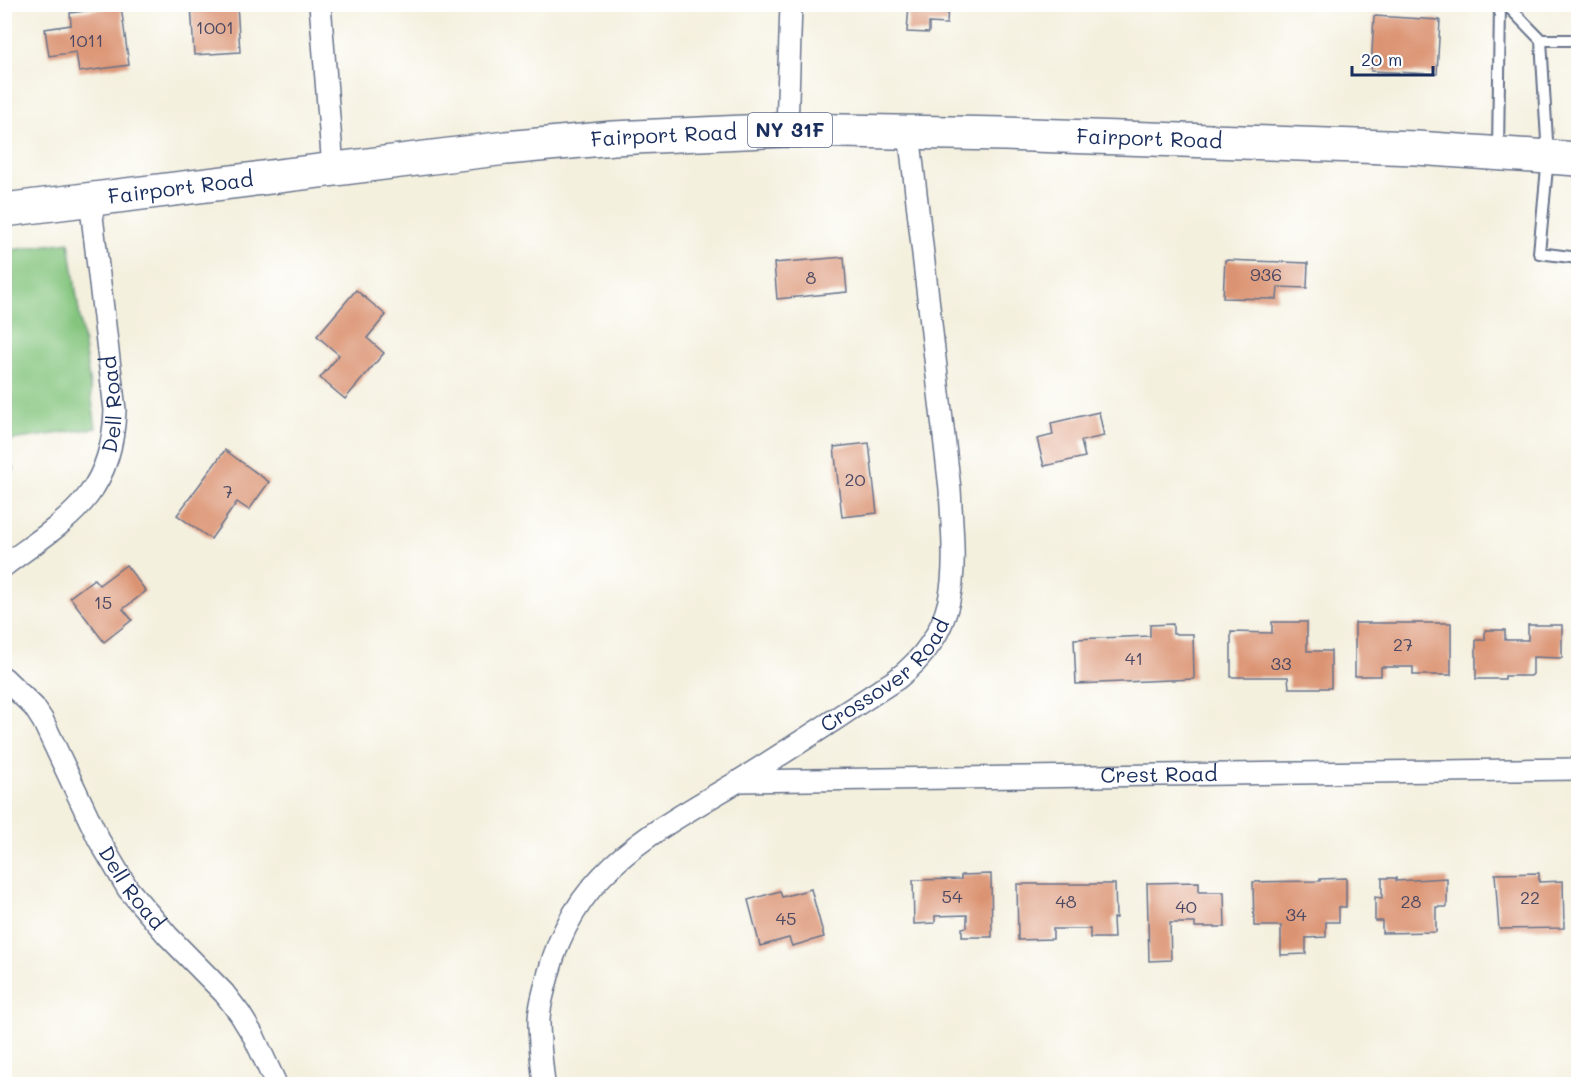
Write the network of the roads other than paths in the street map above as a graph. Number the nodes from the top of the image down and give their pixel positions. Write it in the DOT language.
graph roads {
  1 [pos="320,4"];
  2 [pos="791,4"];
  3 [pos="1500,4"];
  4 [pos="1506,4"];
  5 [pos="1541,40"];
  6 [pos="1578,40"];
  7 [pos="787,130"];
  8 [pos="909,132"];
  9 [pos="1498,153"];
  10 [pos="1563,158"];
  11 [pos="333,168"];
  12 [pos="90,198"];
  13 [pos="4,210"];
  14 [pos="1578,258"];
  15 [pos="4,566"];
  16 [pos="4,678"];
  17 [pos="1578,769"];
  18 [pos="738,781"];
  19 [pos="276,1084"];
  20 [pos="544,1084"];
  1 -- 11 [label="street"];
  2 -- 7 [label="street"];
  3 -- 9 [label="lane"];
  4 -- 5 [label="lane"];
  5 -- 6 [label="lane"];
  5 -- 10 [label="lane"];
  7 -- 8 [label="main road, Fairport Road / NY 31F"];
  7 -- 11 [label="main road, Fairport Road / NY 31F"];
  8 -- 9 [label="main road, Fairport Road / NY 31F"];
  8 -- 18 [label="street, Crossover Road"];
  9 -- 10 [label="main road, Fairport Road / NY 31F"];
  10 -- 14 [label="lane"];
  11 -- 12 [label="main road, Fairport Road / NY 31F"];
  12 -- 13 [label="main road, Fairport Road / NY 31F"];
  12 -- 15 [label="street, Dell Road"];
  16 -- 19 [label="street, Dell Road"];
  17 -- 18 [label="street, Crest Road"];
  18 -- 20 [label="street, Crossover Road"];
}
